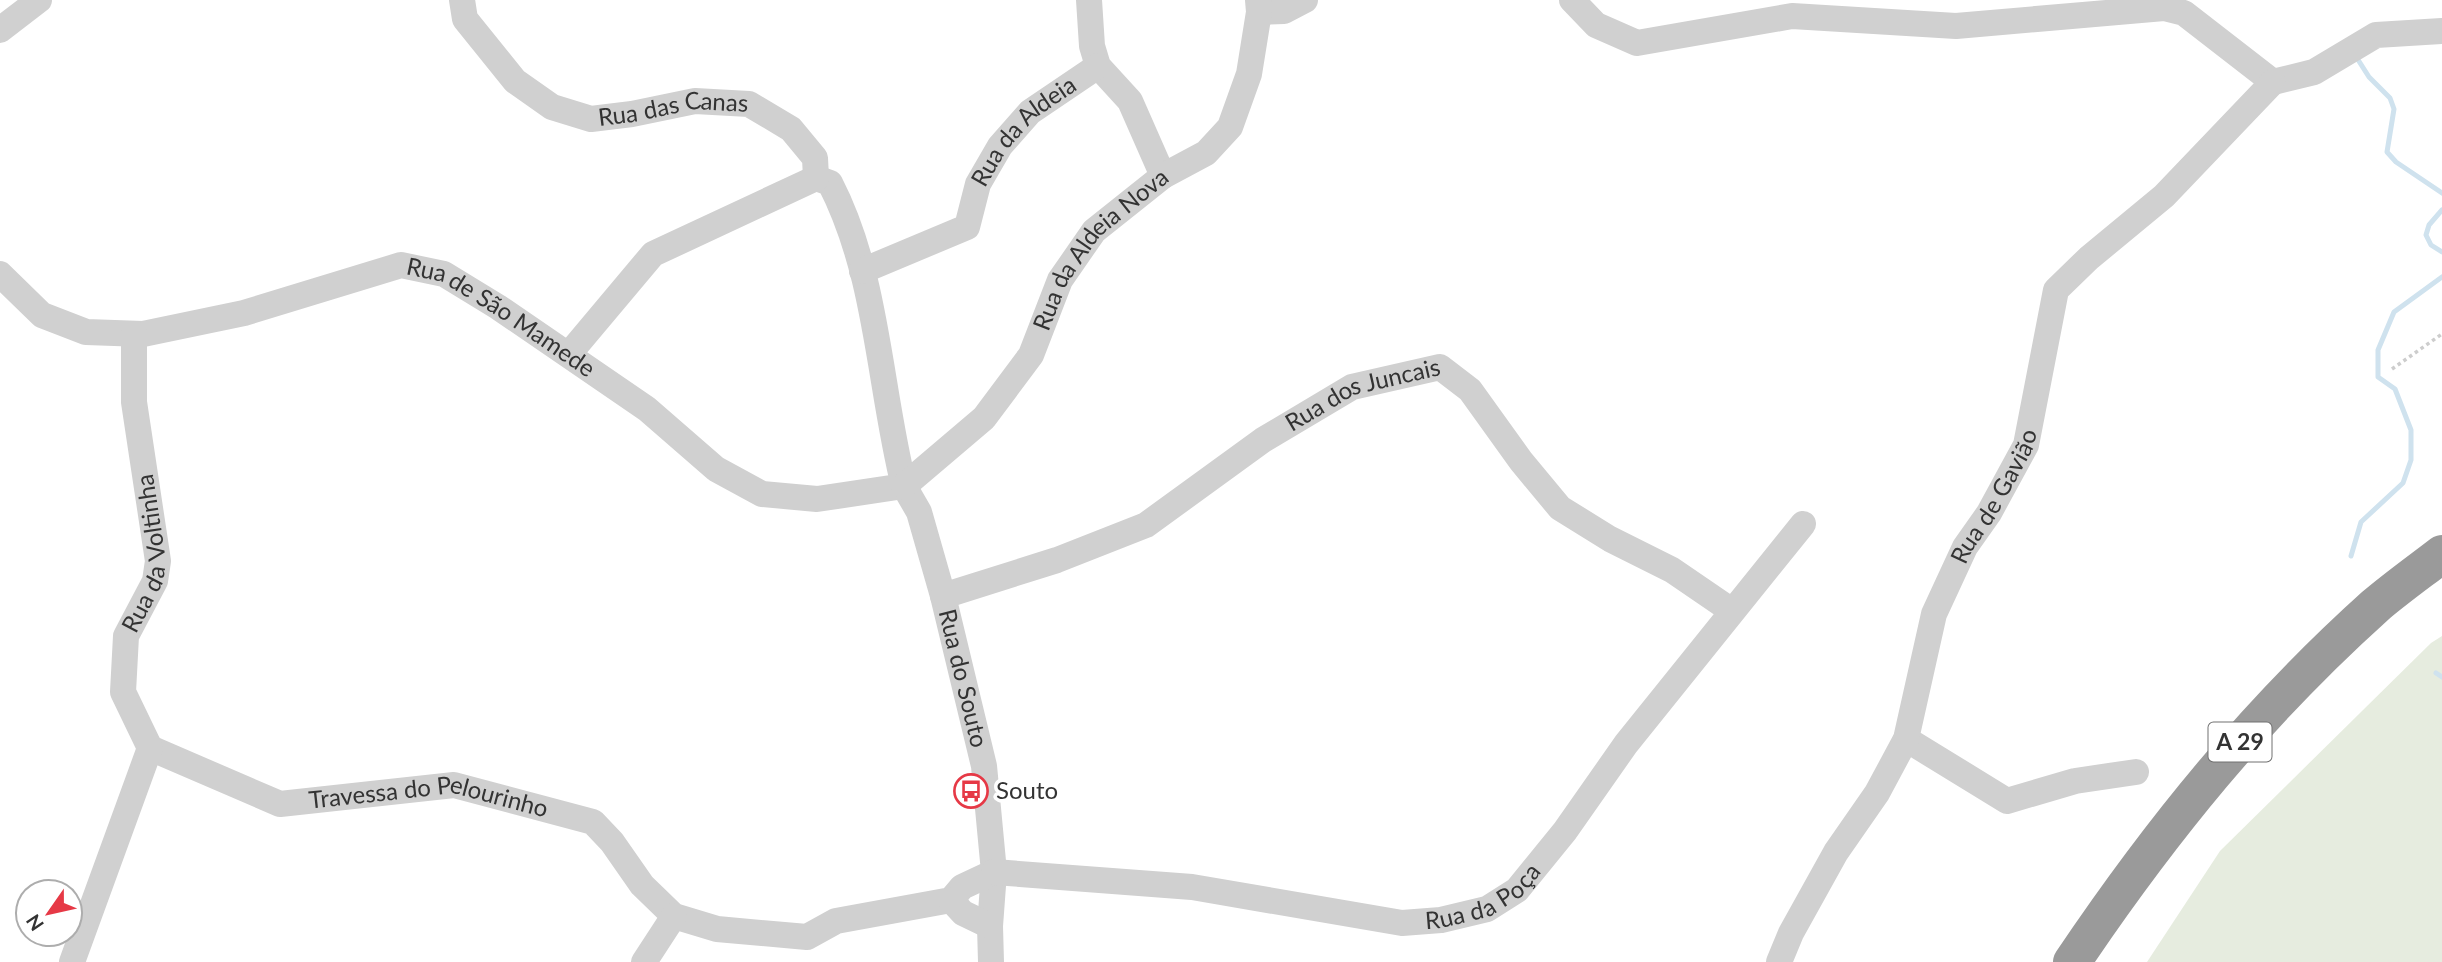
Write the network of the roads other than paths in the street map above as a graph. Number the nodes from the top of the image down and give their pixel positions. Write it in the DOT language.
graph roads {
  1 [pos="39,0"];
  2 [pos="462,0"];
  3 [pos="1089,0"];
  4 [pos="1305,0"];
  5 [pos="1572,0"];
  6 [pos="1259,6"];
  7 [pos="2079,8"];
  8 [pos="0,30"];
  9 [pos="2442,31"];
  10 [pos="1098,66"];
  11 [pos="2273,82"];
  12 [pos="1163,176"];
  13 [pos="816,177"];
  14 [pos="862,271"];
  15 [pos="0,274"];
  16 [pos="134,334"];
  17 [pos="569,355"];
  18 [pos="904,486"];
  19 [pos="1803,524"];
  20 [pos="2442,554"];
  21 [pos="2442,585"];
  22 [pos="943,596"];
  23 [pos="1732,611"];
  24 [pos="1906,739"];
  25 [pos="150,748"];
  26 [pos="2136,772"];
  27 [pos="993,872"];
  28 [pos="951,900"];
  29 [pos="674,916"];
  30 [pos="990,926"];
  31 [pos="72,962"];
  32 [pos="644,962"];
  33 [pos="991,962"];
  34 [pos="1779,962"];
  35 [pos="2072,962"];
  36 [pos="2101,962"];
  1 -- 8 [label="street"];
  2 -- 13 [label="street, Rua das Canas"];
  3 -- 10 [label="street"];
  4 -- 6 [label="street"];
  5 -- 7 [label="street"];
  6 -- 12 [label="street, Rua da Aldeia Nova"];
  7 -- 11 [label="street"];
  9 -- 11 [label="street"];
  10 -- 12 [label="street, Rua da Aldeia"];
  10 -- 14 [label="street, Rua da Aldeia"];
  11 -- 24 [label="street, Rua de Gavião"];
  12 -- 18 [label="street, Rua da Aldeia Nova"];
  13 -- 14 [label="street"];
  13 -- 17 [label="street"];
  14 -- 18 [label="street"];
  15 -- 16 [label="street, Rua de São Mamede"];
  16 -- 17 [label="street, Rua de São Mamede"];
  16 -- 25 [label="street, Rua da Voltinha"];
  17 -- 18 [label="street, Rua de São Mamede"];
  18 -- 22 [label="street, Rua do Souto"];
  19 -- 23 [label="street, Rua da Poça"];
  20 -- 35 [label="highway, A 29"];
  21 -- 36 [label="highway, A 29"];
  22 -- 23 [label="street, Rua dos Juncais"];
  22 -- 27 [label="street, Rua do Souto"];
  23 -- 27 [label="street, Rua da Poça"];
  24 -- 26 [label="street"];
  24 -- 34 [label="street, Rua de Gavião"];
  25 -- 29 [label="street, Travessa do Pelourinho"];
  25 -- 31 [label="street"];
  27 -- 28 [label="street"];
  27 -- 30 [label="street, Rua do Souto"];
  28 -- 29 [label="street"];
  28 -- 30 [label="street"];
  29 -- 32 [label="street"];
  30 -- 33 [label="street, Rua do Souto"];
}
